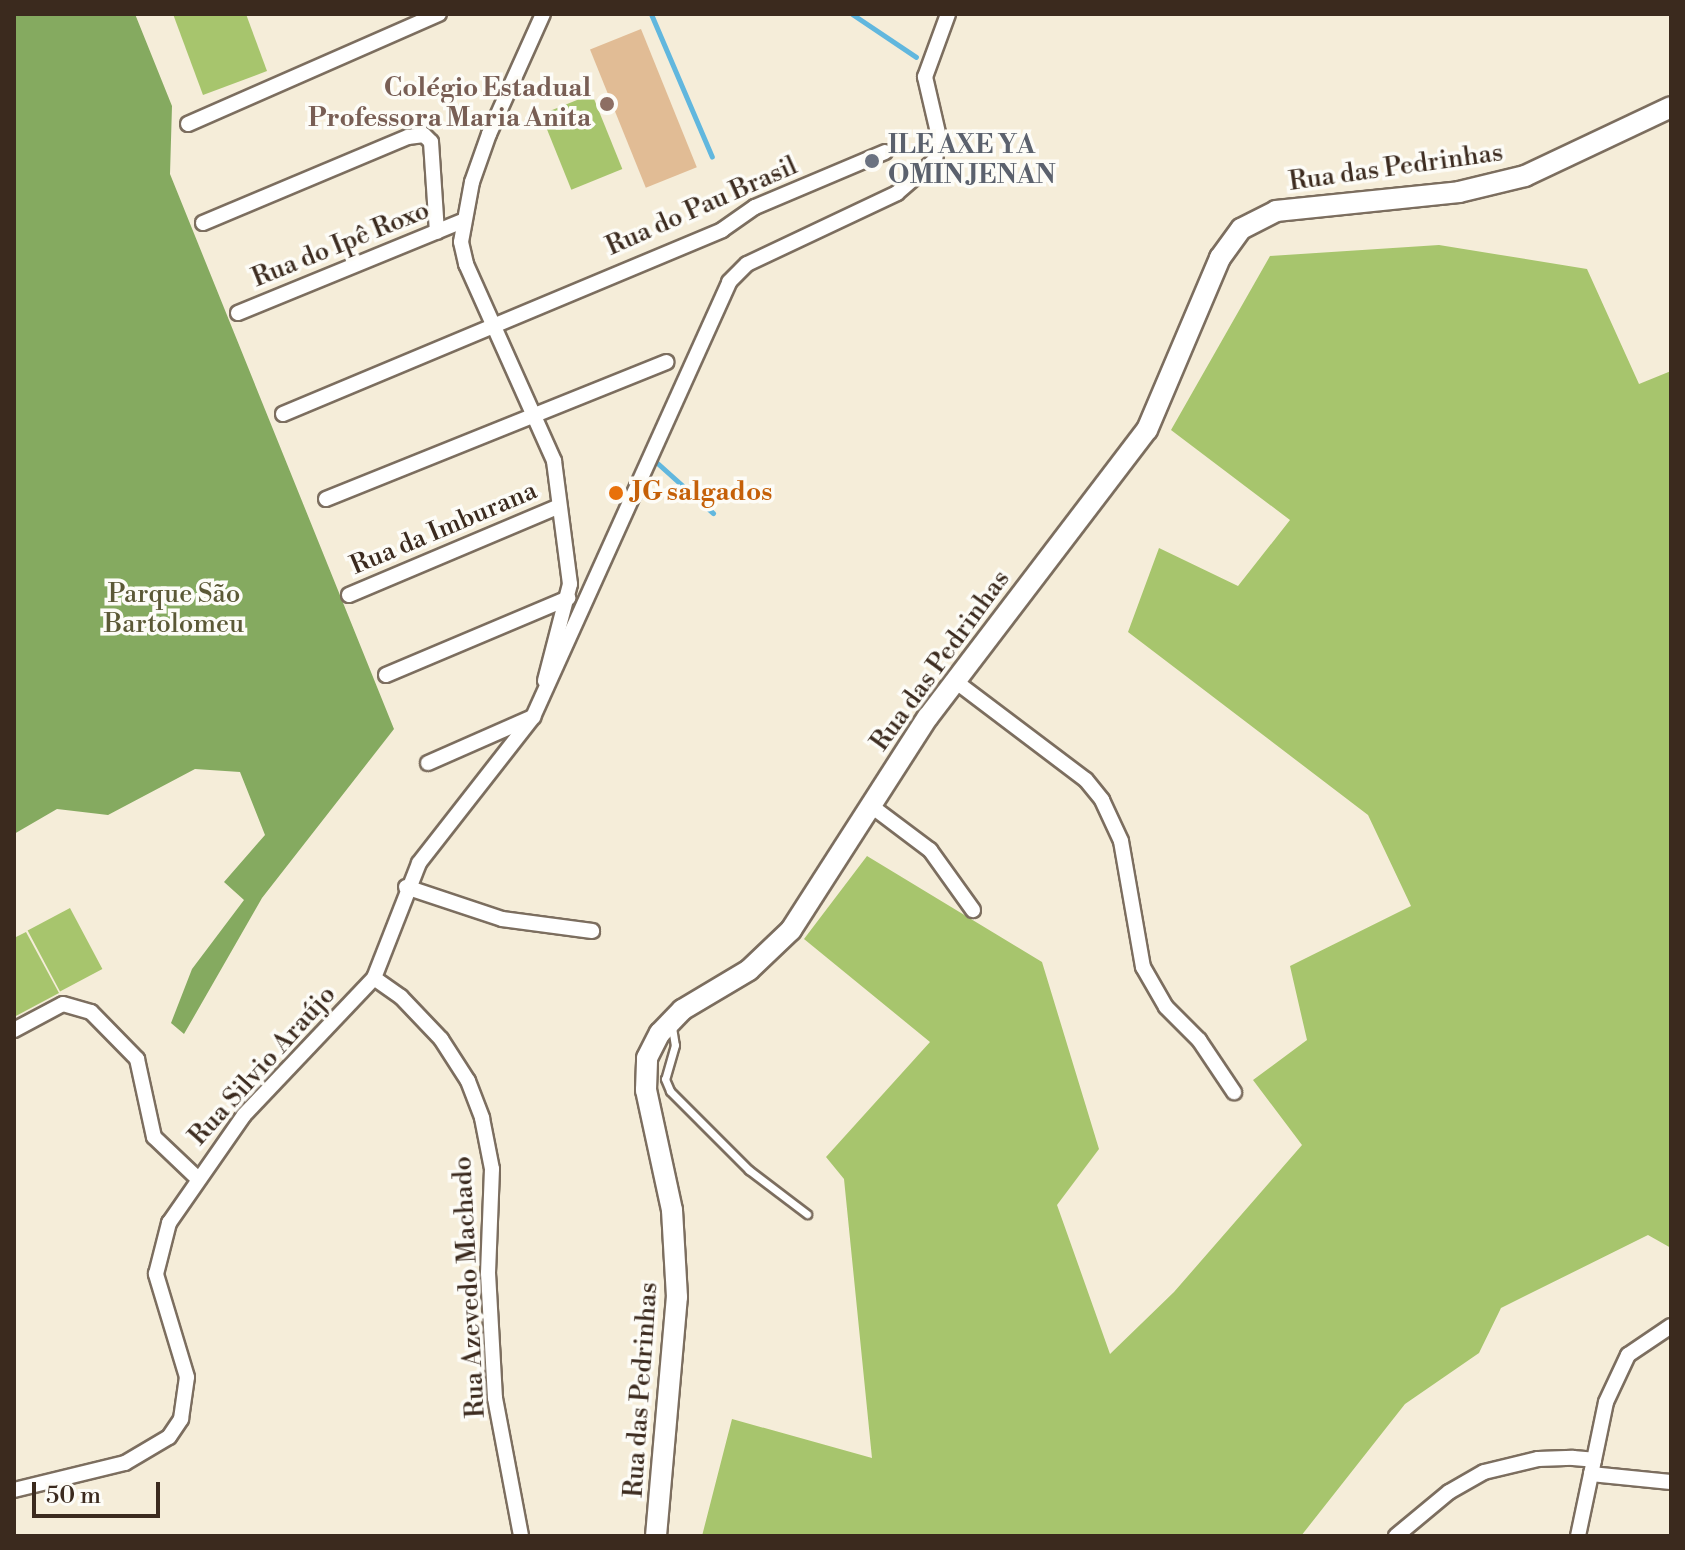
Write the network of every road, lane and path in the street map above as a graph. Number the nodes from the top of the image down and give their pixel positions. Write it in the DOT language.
graph roads {
  1 [pos="439,14"];
  2 [pos="543,14"];
  3 [pos="948,14"];
  4 [pos="1671,107"];
  5 [pos="188,124"];
  6 [pos="885,152"];
  7 [pos="462,221"];
  8 [pos="203,223"];
  9 [pos="437,232"];
  10 [pos="238,313"];
  11 [pos="494,322"];
  12 [pos="666,362"];
  13 [pos="283,414"];
  14 [pos="538,417"];
  15 [pos="326,499"];
  16 [pos="557,507"];
  17 [pos="349,595"];
  18 [pos="568,598"];
  19 [pos="386,675"];
  20 [pos="955,681"];
  21 [pos="545,691"];
  22 [pos="533,717"];
  23 [pos="428,763"];
  24 [pos="870,805"];
  25 [pos="406,887"];
  26 [pos="973,910"];
  27 [pos="592,931"];
  28 [pos="374,978"];
  29 [pos="670,1021"];
  30 [pos="14,1030"];
  31 [pos="1234,1092"];
  32 [pos="197,1178"];
  33 [pos="807,1214"];
  34 [pos="1670,1329"];
  35 [pos="1592,1467"];
  36 [pos="1671,1482"];
  37 [pos="14,1490"];
  38 [pos="521,1536"];
  39 [pos="656,1536"];
  40 [pos="1396,1536"];
  41 [pos="1578,1536"];
  1 -- 5 [label="street"];
  2 -- 7 [label="street"];
  3 -- 21 [label="street"];
  4 -- 20 [label="main road, Rua das Pedrinhas"];
  6 -- 11 [label="street, Rua do Pau Brasil"];
  7 -- 9 [label="street, Rua do Ipê Roxo"];
  7 -- 11 [label="street"];
  8 -- 9 [label="street"];
  9 -- 10 [label="street, Rua do Ipê Roxo"];
  11 -- 13 [label="street, Rua do Pau Brasil"];
  11 -- 14 [label="street"];
  12 -- 14 [label="street"];
  14 -- 15 [label="street"];
  14 -- 16 [label="street"];
  16 -- 17 [label="street, Rua da Imburana"];
  16 -- 18 [label="street"];
  18 -- 19 [label="street"];
  18 -- 21 [label="street"];
  20 -- 24 [label="main road, Rua das Pedrinhas"];
  20 -- 31 [label="street"];
  21 -- 22 [label="street"];
  22 -- 23 [label="street"];
  22 -- 25 [label="street"];
  24 -- 26 [label="street"];
  24 -- 29 [label="main road, Rua das Pedrinhas"];
  25 -- 27 [label="street"];
  25 -- 28 [label="street"];
  28 -- 32 [label="street, Rua Silvio Araújo"];
  28 -- 38 [label="street, Rua Azevedo Machado"];
  29 -- 33 [label="lane"];
  29 -- 39 [label="main road, Rua das Pedrinhas"];
  30 -- 32 [label="street"];
  32 -- 37 [label="street, Rua Silvio Araújo"];
  34 -- 35 [label="street"];
  35 -- 36 [label="street"];
  35 -- 40 [label="street"];
  35 -- 41 [label="street"];
}
